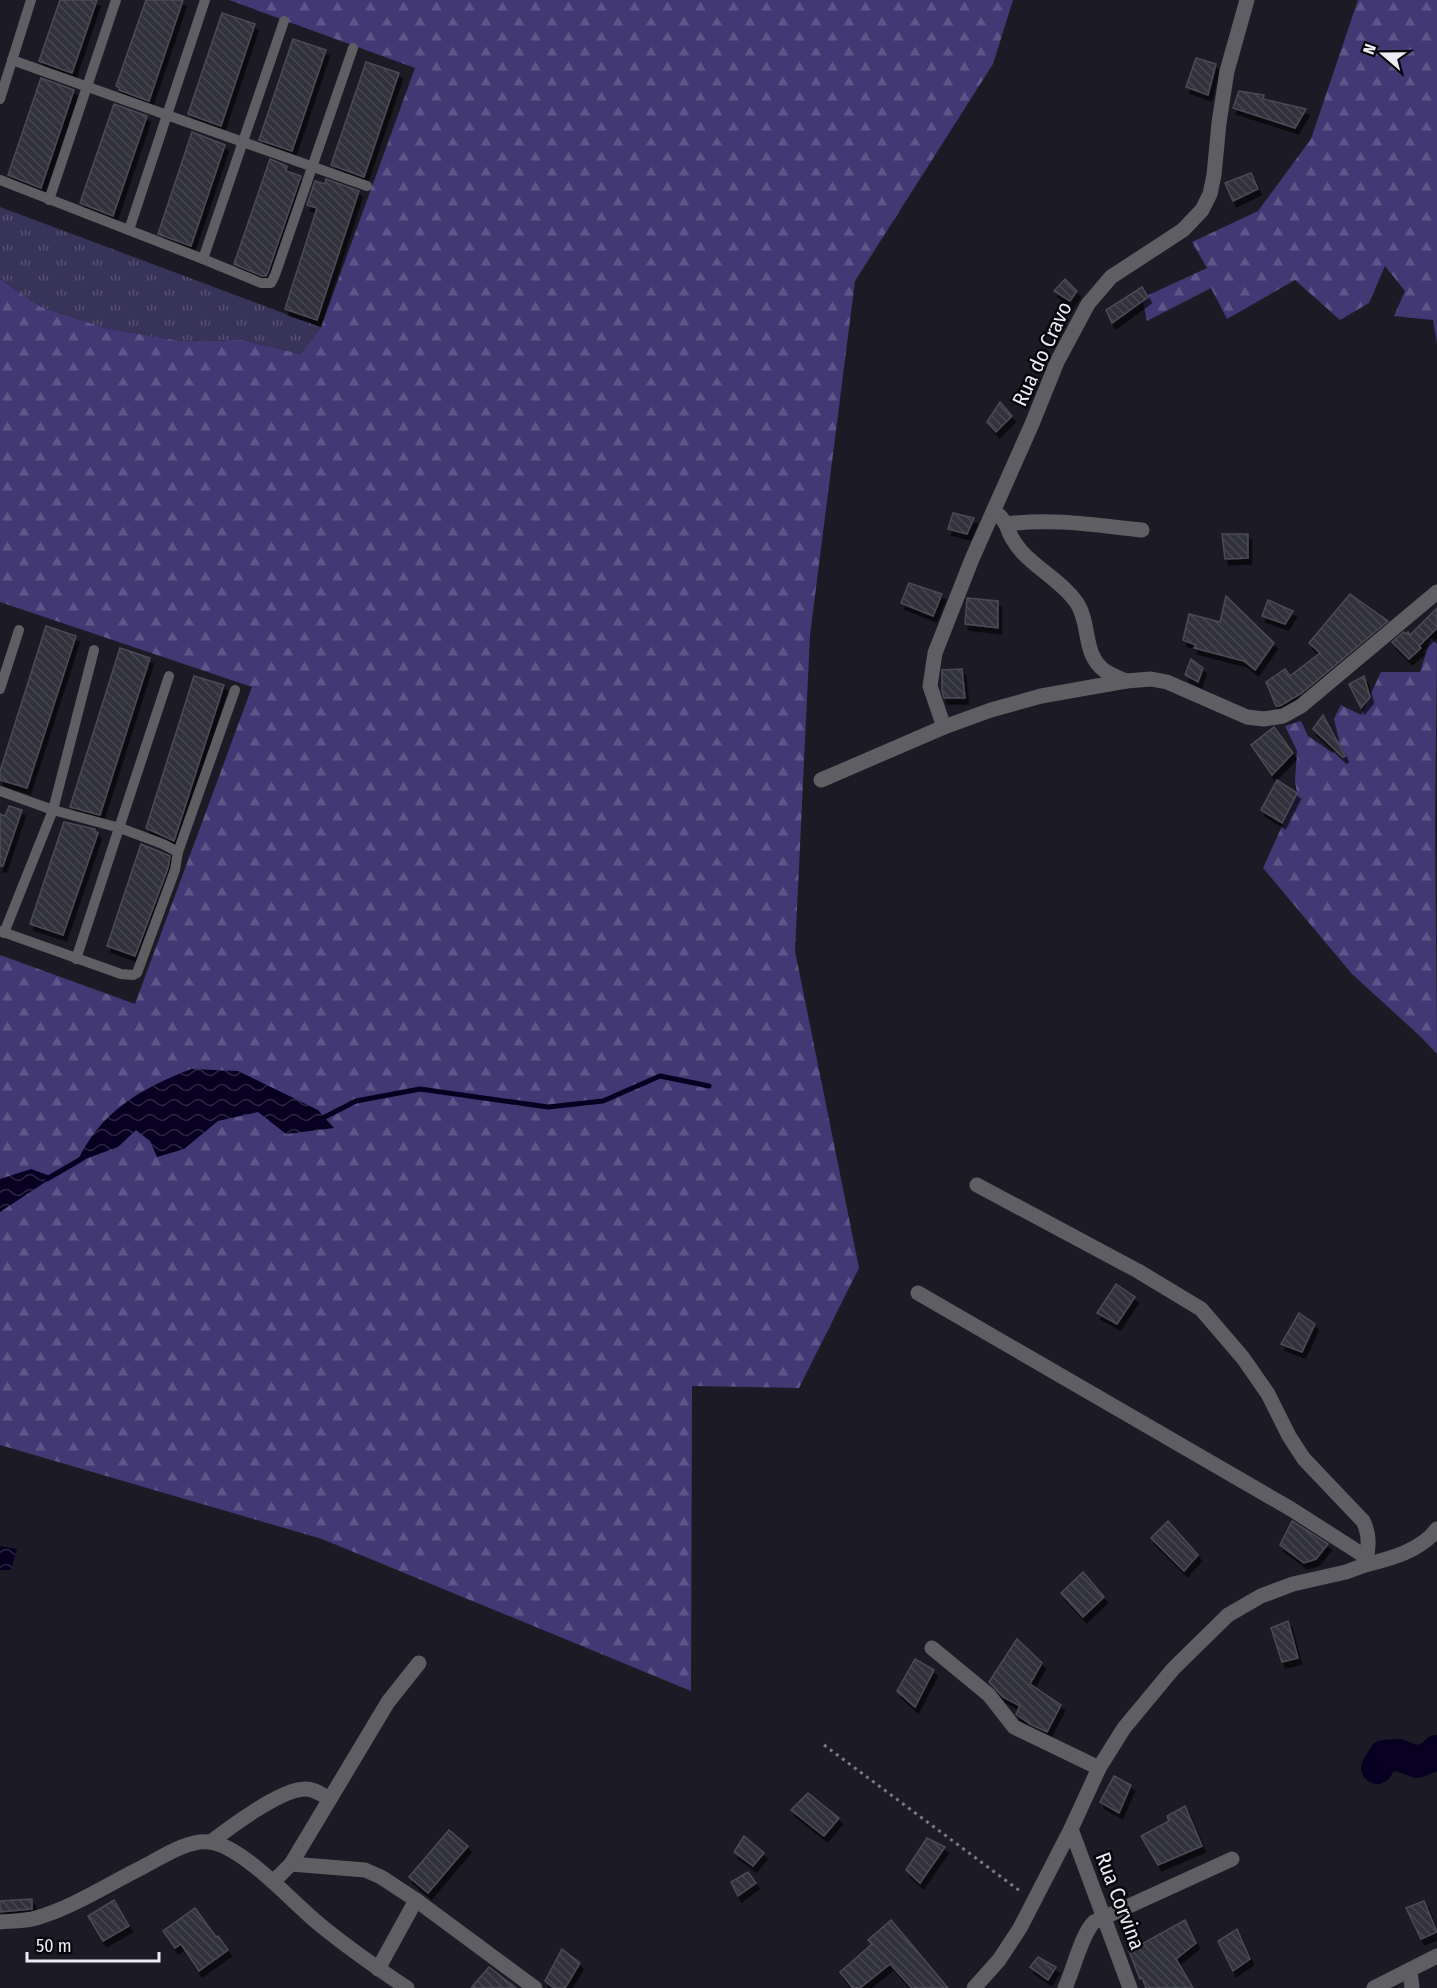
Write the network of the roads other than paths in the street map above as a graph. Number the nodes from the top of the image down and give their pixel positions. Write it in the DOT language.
graph roads {
  1 [pos="31,0"];
  2 [pos="116,0"];
  3 [pos="205,0"];
  4 [pos="1247,0"];
  5 [pos="284,21"];
  6 [pos="353,48"];
  7 [pos="12,60"];
  8 [pos="87,87"];
  9 [pos="0,99"];
  10 [pos="167,115"];
  11 [pos="243,142"];
  12 [pos="313,166"];
  13 [pos="0,180"];
  14 [pos="367,186"];
  15 [pos="49,200"];
  16 [pos="129,230"];
  17 [pos="203,259"];
  18 [pos="995,508"];
  19 [pos="1006,524"];
  20 [pos="1142,530"];
  21 [pos="1437,592"];
  22 [pos="19,630"];
  23 [pos="94,650"];
  24 [pos="169,676"];
  25 [pos="1126,681"];
  26 [pos="0,689"];
  27 [pos="235,690"];
  28 [pos="944,727"];
  29 [pos="821,780"];
  30 [pos="0,792"];
  31 [pos="53,810"];
  32 [pos="120,828"];
  33 [pos="178,852"];
  34 [pos="2,932"];
  35 [pos="76,959"];
  36 [pos="977,1185"];
  37 [pos="918,1293"];
  38 [pos="1437,1529"];
  39 [pos="1365,1561"];
  40 [pos="932,1648"];
  41 [pos="419,1663"];
  42 [pos="1099,1768"];
  43 [pos="330,1799"];
  44 [pos="1071,1829"];
  45 [pos="211,1842"];
  46 [pos="1232,1859"];
  47 [pos="291,1864"];
  48 [pos="273,1882"];
  49 [pos="416,1900"];
  50 [pos="1103,1917"];
  51 [pos="0,1922"];
  52 [pos="1437,1956"];
  53 [pos="378,1969"];
  54 [pos="1410,1971"];
  55 [pos="407,1988"];
  56 [pos="535,1988"];
  57 [pos="974,1988"];
  58 [pos="1065,1988"];
  59 [pos="1130,1988"];
  60 [pos="1374,1988"];
  61 [pos="1412,1988"];
  1 -- 7 [label="lane"];
  2 -- 8 [label="lane"];
  3 -- 10 [label="lane"];
  4 -- 18 [label="street, Rua do Cravo"];
  5 -- 11 [label="lane"];
  6 -- 12 [label="lane"];
  7 -- 8 [label="lane"];
  7 -- 9 [label="lane"];
  8 -- 10 [label="lane"];
  8 -- 15 [label="lane"];
  10 -- 11 [label="lane"];
  10 -- 16 [label="lane"];
  11 -- 12 [label="lane"];
  11 -- 17 [label="lane"];
  12 -- 14 [label="lane"];
  12 -- 17 [label="lane"];
  13 -- 15 [label="lane"];
  15 -- 16 [label="lane"];
  16 -- 17 [label="lane"];
  18 -- 19 [label="street"];
  18 -- 28 [label="street, Rua do Cravo"];
  19 -- 20 [label="street"];
  19 -- 25 [label="street"];
  21 -- 25 [label="street"];
  22 -- 26 [label="lane"];
  23 -- 31 [label="lane"];
  24 -- 32 [label="lane"];
  25 -- 28 [label="street"];
  27 -- 33 [label="lane"];
  28 -- 29 [label="street"];
  30 -- 31 [label="lane"];
  31 -- 32 [label="lane"];
  31 -- 34 [label="lane"];
  32 -- 33 [label="lane"];
  32 -- 35 [label="lane"];
  33 -- 35 [label="lane"];
  34 -- 35 [label="lane"];
  36 -- 39 [label="street"];
  37 -- 39 [label="street"];
  38 -- 39 [label="street"];
  39 -- 42 [label="street"];
  40 -- 42 [label="street"];
  41 -- 43 [label="street"];
  42 -- 44 [label="street"];
  43 -- 45 [label="street"];
  43 -- 47 [label="street"];
  44 -- 50 [label="street, Rua Corvina"];
  44 -- 57 [label="street"];
  45 -- 48 [label="street"];
  45 -- 51 [label="street"];
  46 -- 50 [label="street"];
  47 -- 48 [label="street"];
  47 -- 49 [label="street"];
  48 -- 53 [label="street"];
  49 -- 53 [label="street"];
  49 -- 56 [label="street"];
  50 -- 58 [label="street"];
  50 -- 59 [label="street, Rua Corvina"];
  52 -- 54 [label="street"];
  53 -- 55 [label="street"];
  54 -- 60 [label="street"];
  54 -- 61 [label="street"];
}
